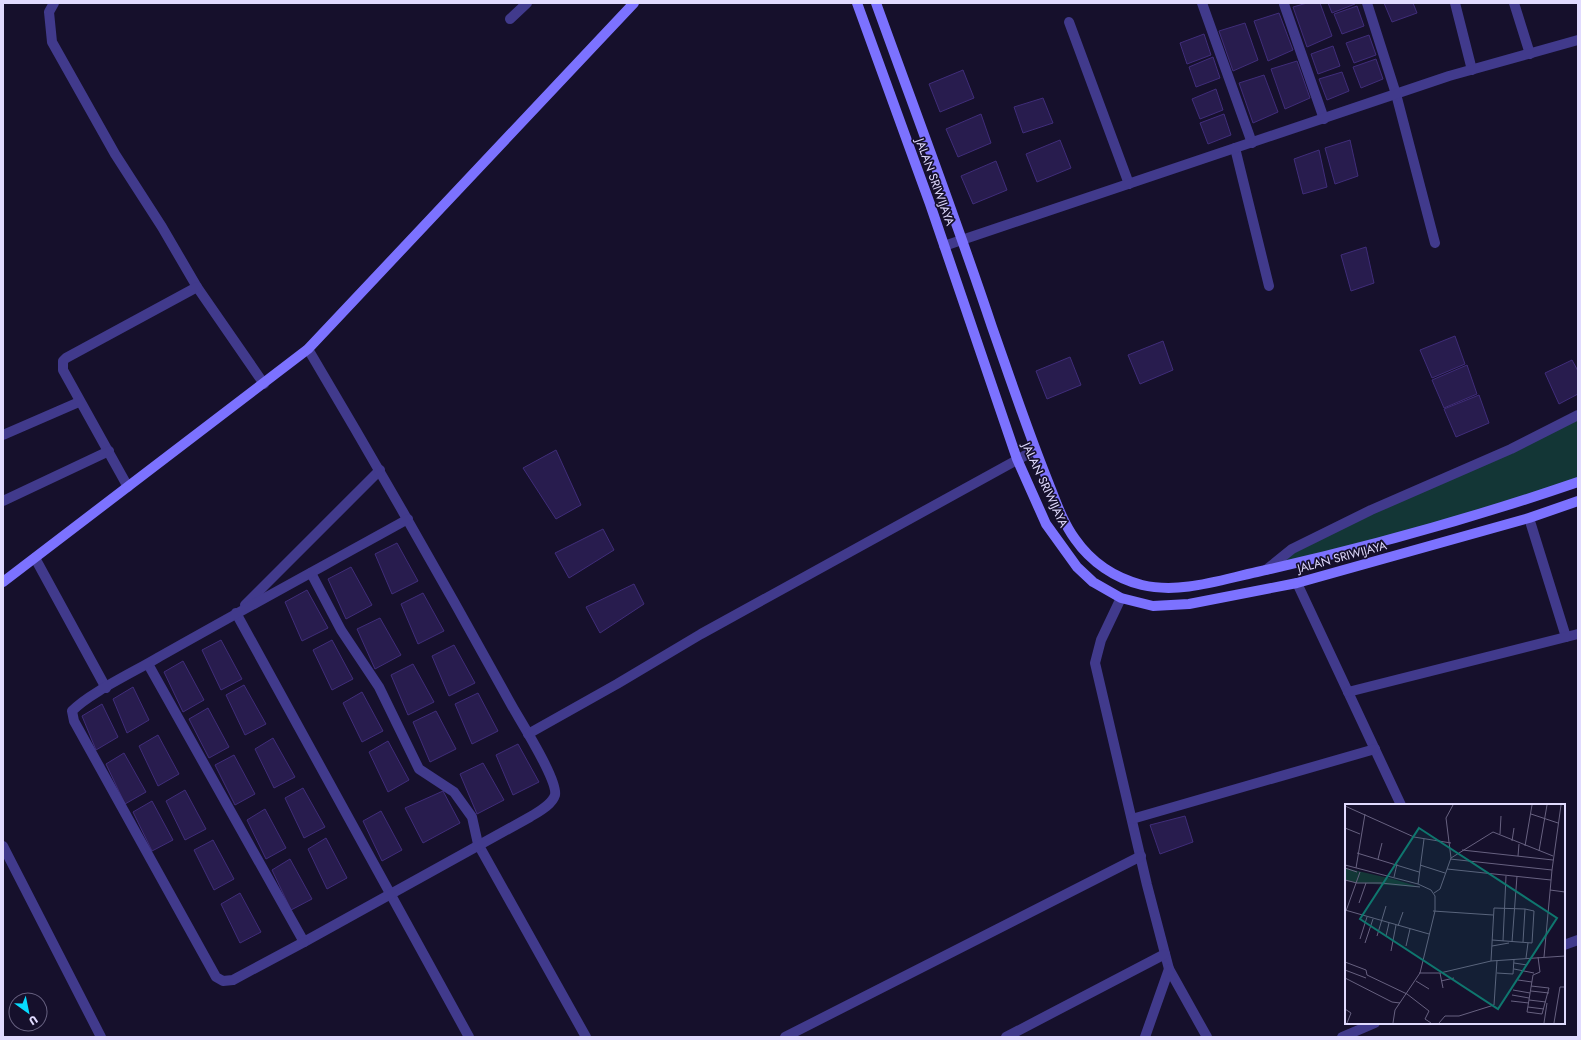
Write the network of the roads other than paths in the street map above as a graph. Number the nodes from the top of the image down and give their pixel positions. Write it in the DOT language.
graph roads {
  1 [pos="54,3"];
  2 [pos="527,3"];
  3 [pos="634,3"];
  4 [pos="857,3"];
  5 [pos="876,3"];
  6 [pos="1202,3"];
  7 [pos="1367,3"];
  8 [pos="1455,3"];
  9 [pos="1514,3"];
  10 [pos="1284,4"];
  11 [pos="510,19"];
  12 [pos="1069,22"];
  13 [pos="1578,40"];
  14 [pos="1530,54"];
  15 [pos="899,66"];
  16 [pos="1472,70"];
  17 [pos="882,72"];
  18 [pos="1396,94"];
  19 [pos="1324,119"];
  20 [pos="1252,143"];
  21 [pos="1235,148"];
  22 [pos="1129,184"];
  23 [pos="963,239"];
  24 [pos="1435,243"];
  25 [pos="944,246"];
  26 [pos="1269,286"];
  27 [pos="197,287"];
  28 [pos="308,349"];
  29 [pos="264,384"];
  30 [pos="79,402"];
  31 [pos="1578,415"];
  32 [pos="3,435"];
  33 [pos="1035,450"];
  34 [pos="109,451"];
  35 [pos="1017,459"];
  36 [pos="380,470"];
  37 [pos="1578,482"];
  38 [pos="128,487"];
  39 [pos="3,501"];
  40 [pos="1578,501"];
  41 [pos="408,518"];
  42 [pos="1529,518"];
  43 [pos="35,558"];
  44 [pos="1266,570"];
  45 [pos="311,573"];
  46 [pos="3,582"];
  47 [pos="1297,583"];
  48 [pos="1121,598"];
  49 [pos="236,613"];
  50 [pos="1578,634"];
  51 [pos="1566,638"];
  52 [pos="148,664"];
  53 [pos="106,688"];
  54 [pos="1348,692"];
  55 [pos="528,734"];
  56 [pos="1375,749"];
  57 [pos="1401,804"];
  58 [pos="1132,819"];
  59 [pos="478,844"];
  60 [pos="3,846"];
  61 [pos="1141,856"];
  62 [pos="391,894"];
  63 [pos="1578,940"];
  64 [pos="304,942"];
  65 [pos="1565,945"];
  66 [pos="1165,954"];
  67 [pos="1168,969"];
  68 [pos="1373,1024"];
  69 [pos="101,1037"];
  70 [pos="469,1037"];
  71 [pos="586,1037"];
  72 [pos="785,1037"];
  73 [pos="1006,1037"];
  74 [pos="1146,1037"];
  75 [pos="1207,1037"];
  76 [pos="1342,1037"];
  1 -- 27 [label="street"];
  2 -- 11 [label="street"];
  3 -- 28 [label="main road"];
  4 -- 17 [label="main road, JALAN SRIWIJAYA"];
  5 -- 15 [label="main road, JALAN SRIWIJAYA"];
  6 -- 20 [label="street"];
  7 -- 18 [label="street"];
  8 -- 16 [label="street"];
  9 -- 14 [label="street"];
  10 -- 19 [label="street"];
  12 -- 22 [label="street"];
  13 -- 14 [label="street"];
  14 -- 16 [label="street"];
  15 -- 17 [label="main road"];
  15 -- 23 [label="main road, JALAN SRIWIJAYA"];
  16 -- 18 [label="street"];
  17 -- 25 [label="main road, JALAN SRIWIJAYA"];
  18 -- 19 [label="street"];
  18 -- 24 [label="street"];
  19 -- 20 [label="street"];
  20 -- 21 [label="street"];
  21 -- 22 [label="street"];
  21 -- 26 [label="street"];
  22 -- 23 [label="street"];
  23 -- 25 [label="street"];
  23 -- 33 [label="main road, JALAN SRIWIJAYA"];
  25 -- 35 [label="main road, JALAN SRIWIJAYA"];
  27 -- 29 [label="street"];
  27 -- 30 [label="street"];
  28 -- 29 [label="main road"];
  28 -- 36 [label="street"];
  29 -- 38 [label="main road"];
  30 -- 32 [label="street"];
  30 -- 34 [label="street"];
  31 -- 44 [label="street"];
  33 -- 35 [label="street"];
  33 -- 44 [label="main road, JALAN SRIWIJAYA"];
  34 -- 38 [label="street"];
  34 -- 39 [label="street"];
  35 -- 48 [label="main road, JALAN SRIWIJAYA"];
  35 -- 55 [label="street"];
  36 -- 41 [label="street"];
  36 -- 49 [label="street"];
  37 -- 44 [label="main road, JALAN SRIWIJAYA"];
  38 -- 43 [label="main road"];
  40 -- 42 [label="main road, JALAN SRIWIJAYA"];
  41 -- 45 [label="street"];
  41 -- 55 [label="street"];
  42 -- 47 [label="main road, JALAN SRIWIJAYA"];
  42 -- 51 [label="street"];
  43 -- 46 [label="main road"];
  43 -- 53 [label="street"];
  45 -- 49 [label="street"];
  45 -- 59 [label="street"];
  47 -- 48 [label="main road, JALAN SRIWIJAYA"];
  47 -- 54 [label="street"];
  48 -- 58 [label="street"];
  49 -- 52 [label="street"];
  49 -- 62 [label="street"];
  50 -- 51 [label="street"];
  51 -- 54 [label="street"];
  52 -- 53 [label="street"];
  52 -- 64 [label="street"];
  53 -- 64 [label="street"];
  54 -- 56 [label="street"];
  55 -- 59 [label="street"];
  56 -- 57 [label="street"];
  56 -- 58 [label="street"];
  58 -- 61 [label="street"];
  59 -- 62 [label="street"];
  59 -- 71 [label="street"];
  60 -- 69 [label="street"];
  61 -- 66 [label="street"];
  61 -- 72 [label="street"];
  62 -- 64 [label="street"];
  62 -- 70 [label="street"];
  63 -- 65 [label="street"];
  66 -- 67 [label="street"];
  66 -- 73 [label="street"];
  67 -- 74 [label="street"];
  67 -- 75 [label="street"];
  68 -- 76 [label="street"];
}
